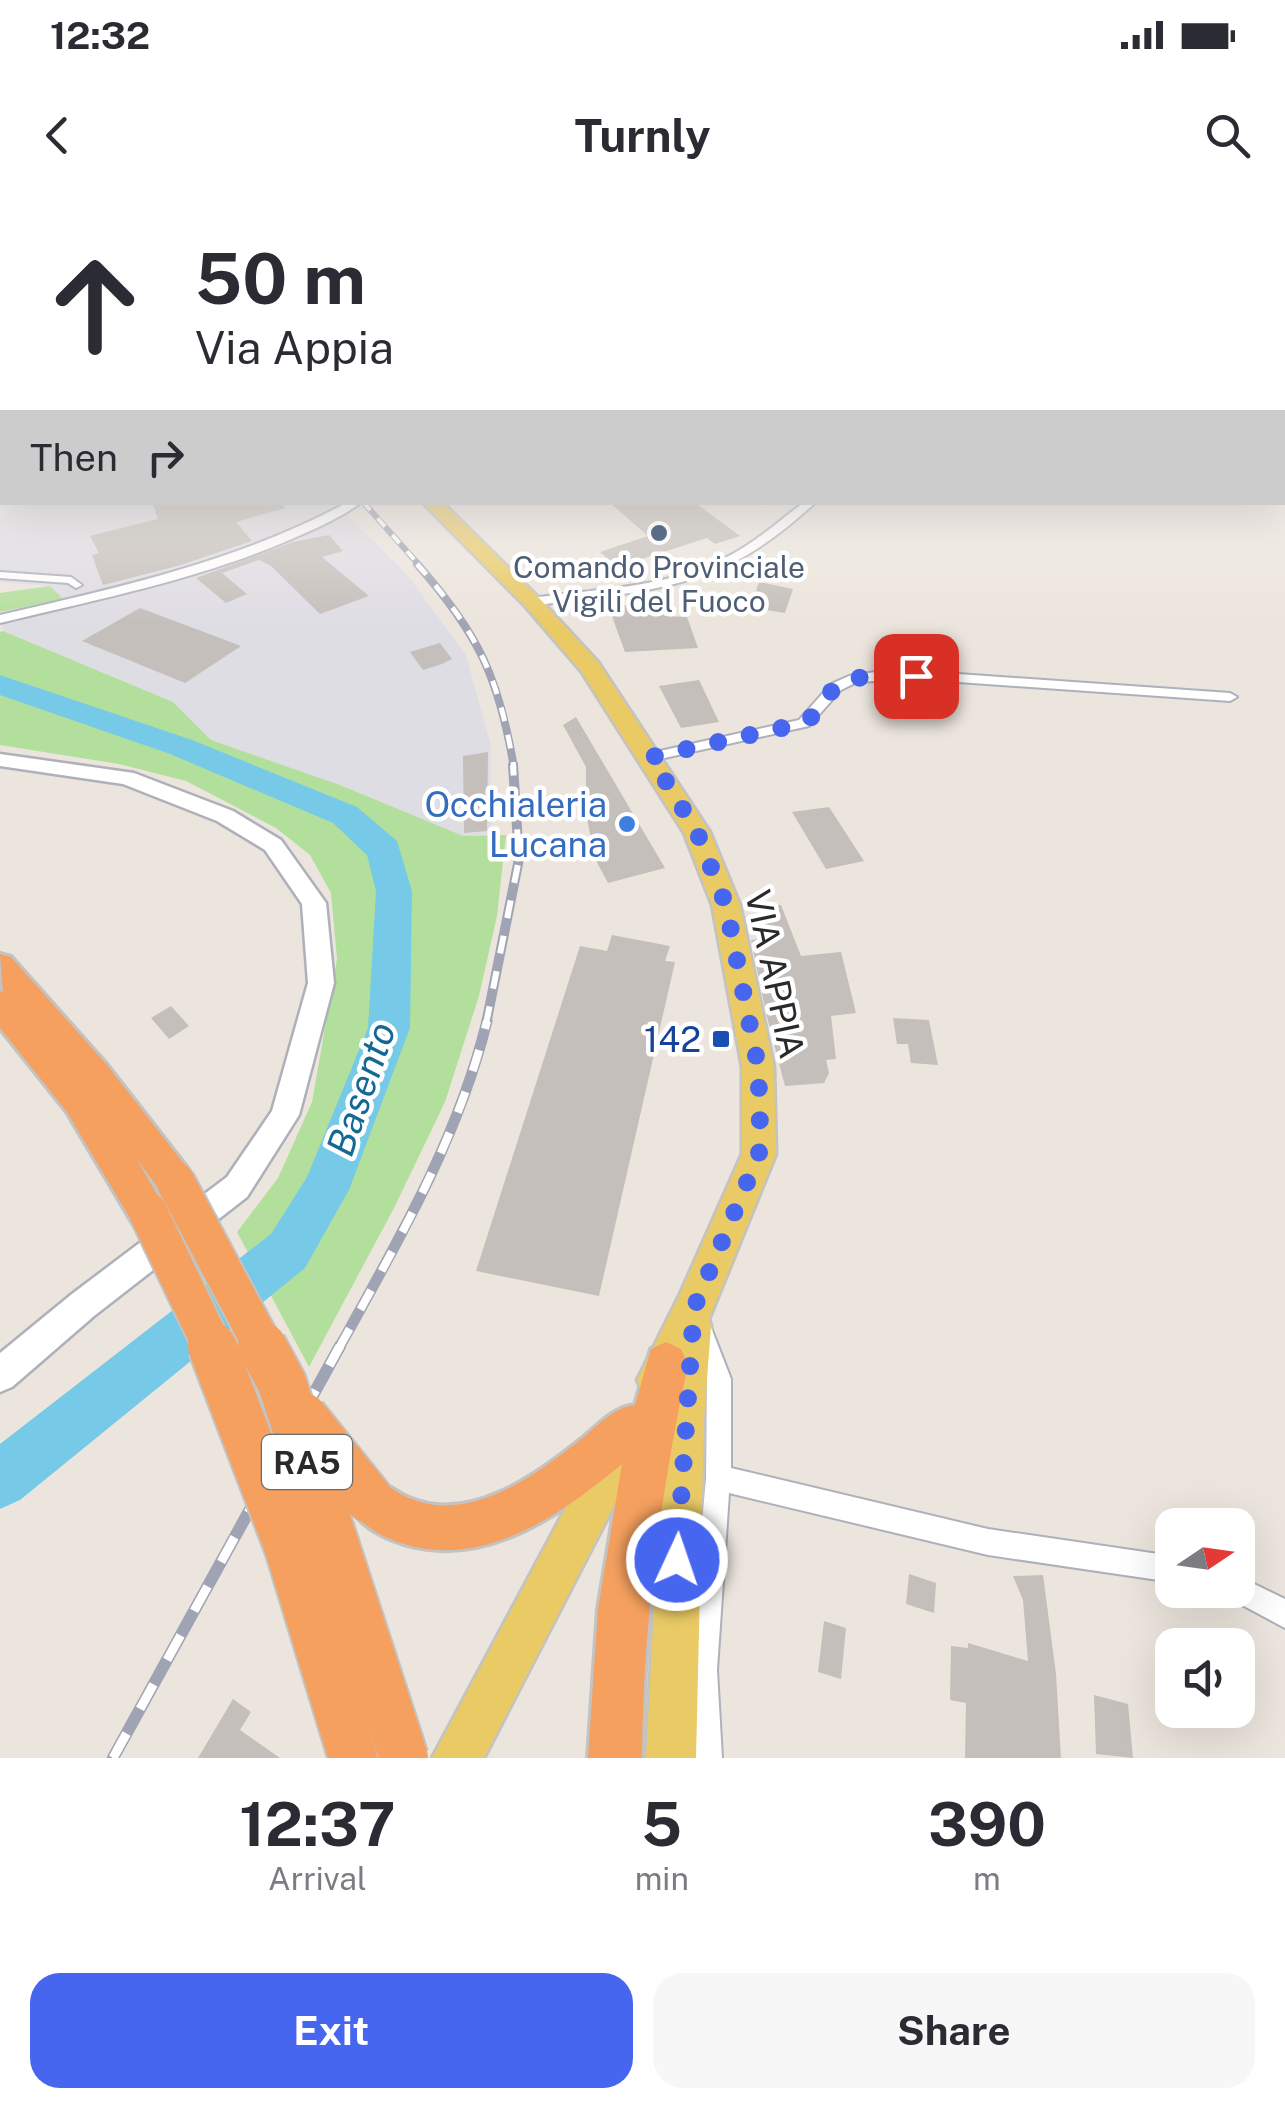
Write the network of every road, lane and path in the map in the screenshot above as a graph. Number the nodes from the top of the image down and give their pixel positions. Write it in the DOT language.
graph roads {
  1 [pos="351,505"];
  2 [pos="434,505"];
  3 [pos="808,505"];
  4 [pos="0,575"];
  5 [pos="76,585"];
  6 [pos="532,602"];
  7 [pos="0,619"];
  8 [pos="1230,697"];
  9 [pos="651,757"];
  10 [pos="0,760"];
  11 [pos="0,966"];
  12 [pos="0,1004"];
  13 [pos="162,1196"];
  14 [pos="694,1308"];
  15 [pos="666,1364"];
  16 [pos="0,1375"];
  17 [pos="282,1383"];
  18 [pos="632,1426"];
  19 [pos="718,1478"];
  20 [pos="1155,1566"];
  21 [pos="1255,1598"];
  22 [pos="1285,1614"];
  23 [pos="353,1758"];
  24 [pos="404,1758"];
  25 [pos="457,1758"];
  26 [pos="615,1758"];
  27 [pos="670,1758"];
  28 [pos="707,1758"];
  1 -- 7 [label="street"];
  2 -- 6 [label="main road, VIA APPIA"];
  3 -- 6 [label="street"];
  4 -- 5 [label="street"];
  6 -- 9 [label="main road, VIA APPIA"];
  8 -- 9 [label="street"];
  9 -- 14 [label="main road, VIA APPIA"];
  10 -- 16 [label="street"];
  11 -- 13 [label="highway, RA5"];
  12 -- 13 [label="highway, RA5"];
  13 -- 17 [label="highway, RA5, bridge"];
  13 -- 23 [label="highway, RA5, bridge"];
  14 -- 15 [label="main road"];
  14 -- 19 [label="street"];
  14 -- 27 [label="main road"];
  15 -- 18 [label="main road"];
  15 -- 26 [label="highway"];
  17 -- 18 [label="highway, bridge"];
  17 -- 24 [label="highway, RA5, bridge"];
  18 -- 25 [label="main road"];
  19 -- 20 [label="street"];
  19 -- 28 [label="street"];
  21 -- 22 [label="street"];
}
